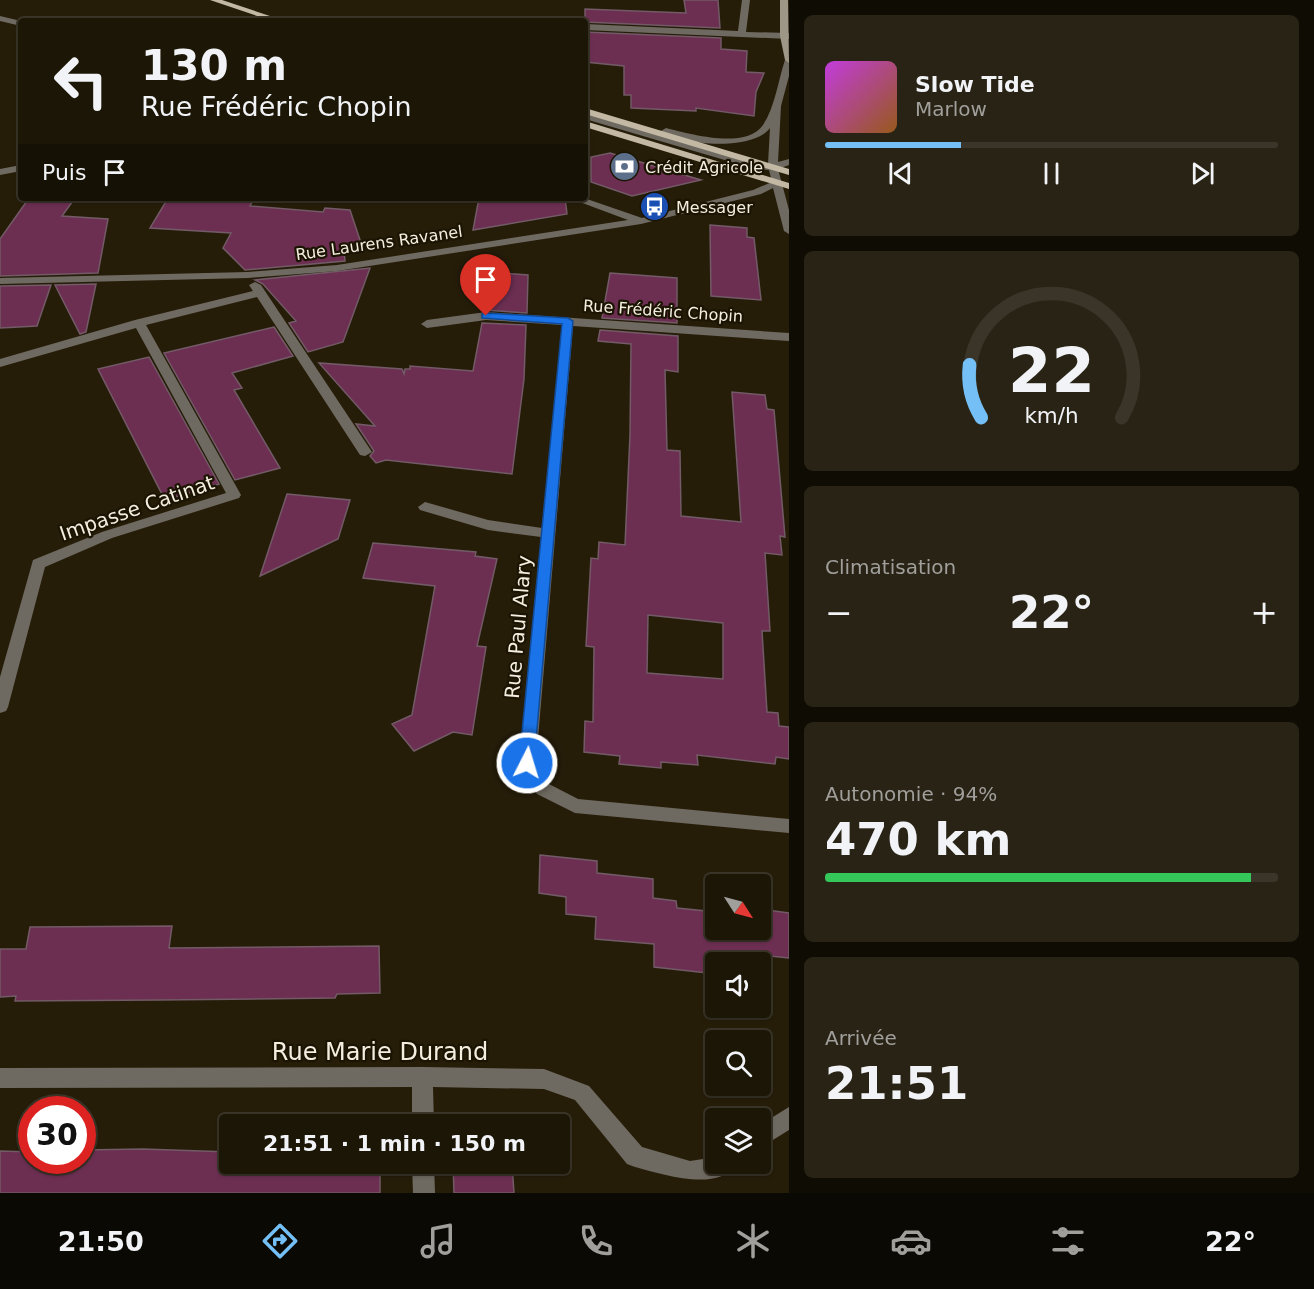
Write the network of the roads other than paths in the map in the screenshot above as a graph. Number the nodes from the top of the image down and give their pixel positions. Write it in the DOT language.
graph roads {
  1 [pos="214,0"];
  2 [pos="746,0"];
  3 [pos="784,0"];
  4 [pos="0,18"];
  5 [pos="271,18"];
  6 [pos="18,23"];
  7 [pos="588,27"];
  8 [pos="742,34"];
  9 [pos="787,36"];
  10 [pos="789,61"];
  11 [pos="783,87"];
  12 [pos="776,106"];
  13 [pos="588,112"];
  14 [pos="588,117"];
  15 [pos="588,125"];
  16 [pos="639,126"];
  17 [pos="787,163"];
  18 [pos="773,167"];
  19 [pos="18,169"];
  20 [pos="0,172"];
  21 [pos="747,174"];
  22 [pos="777,183"];
  23 [pos="789,184"];
  24 [pos="757,192"];
  25 [pos="785,197"];
  26 [pos="583,201"];
  27 [pos="787,214"];
  28 [pos="641,221"];
  29 [pos="789,231"];
  30 [pos="248,275"];
  31 [pos="0,281"];
  32 [pos="261,292"];
  33 [pos="568,321"];
  34 [pos="139,323"];
  35 [pos="427,324"];
  36 [pos="789,337"];
  37 [pos="0,363"];
  38 [pos="365,452"];
  39 [pos="425,507"];
  40 [pos="547,533"];
  41 [pos="0,707"];
  42 [pos="789,826"];
  43 [pos="422,1077"];
  44 [pos="0,1078"];
  45 [pos="423,1114"];
  46 [pos="789,1117"];
  47 [pos="771,1130"];
  48 [pos="705,1170"];
  49 [pos="423,1174"];
  50 [pos="424,1193"];
  1 -- 5 [label="main road"];
  2 -- 8 [label="street"];
  3 -- 9 [label="street"];
  4 -- 6 [label="street"];
  7 -- 8 [label="street"];
  8 -- 9 [label="street"];
  9 -- 10 [label="street"];
  10 -- 11 [label="street"];
  11 -- 12 [label="street"];
  11 -- 17 [label="street"];
  12 -- 16 [label="street"];
  12 -- 18 [label="street"];
  13 -- 16 [label="main road"];
  14 -- 18 [label="street"];
  15 -- 21 [label="main road"];
  16 -- 18 [label="main road"];
  17 -- 18 [label="main road"];
  18 -- 22 [label="street"];
  18 -- 23 [label="street"];
  19 -- 20 [label="street"];
  21 -- 22 [label="main road"];
  21 -- 24 [label="street"];
  22 -- 23 [label="main road"];
  22 -- 24 [label="street, Rue Laurens Ravanel"];
  22 -- 25 [label="street"];
  24 -- 25 [label="street, Rue Laurens Ravanel"];
  24 -- 28 [label="street, Rue Laurens Ravanel"];
  25 -- 27 [label="street"];
  26 -- 28 [label="street"];
  27 -- 29 [label="street"];
  28 -- 30 [label="street, Rue Laurens Ravanel"];
  30 -- 31 [label="street, Rue Laurens Ravanel"];
  30 -- 32 [label="street"];
  32 -- 34 [label="street"];
  32 -- 38 [label="street"];
  33 -- 35 [label="street, Rue Frédéric Chopin"];
  33 -- 36 [label="street, Rue Frédéric Chopin"];
  33 -- 40 [label="street, Rue Paul Alary"];
  34 -- 37 [label="street"];
  34 -- 41 [label="street, Impasse Catinat"];
  39 -- 40 [label="street"];
  40 -- 42 [label="street, Rue Paul Alary"];
  43 -- 44 [label="street, Rue Marie Durand"];
  43 -- 45 [label="street"];
  43 -- 48 [label="street, Rue Marie Durand"];
  46 -- 47 [label="street"];
  49 -- 50 [label="street"];
}
